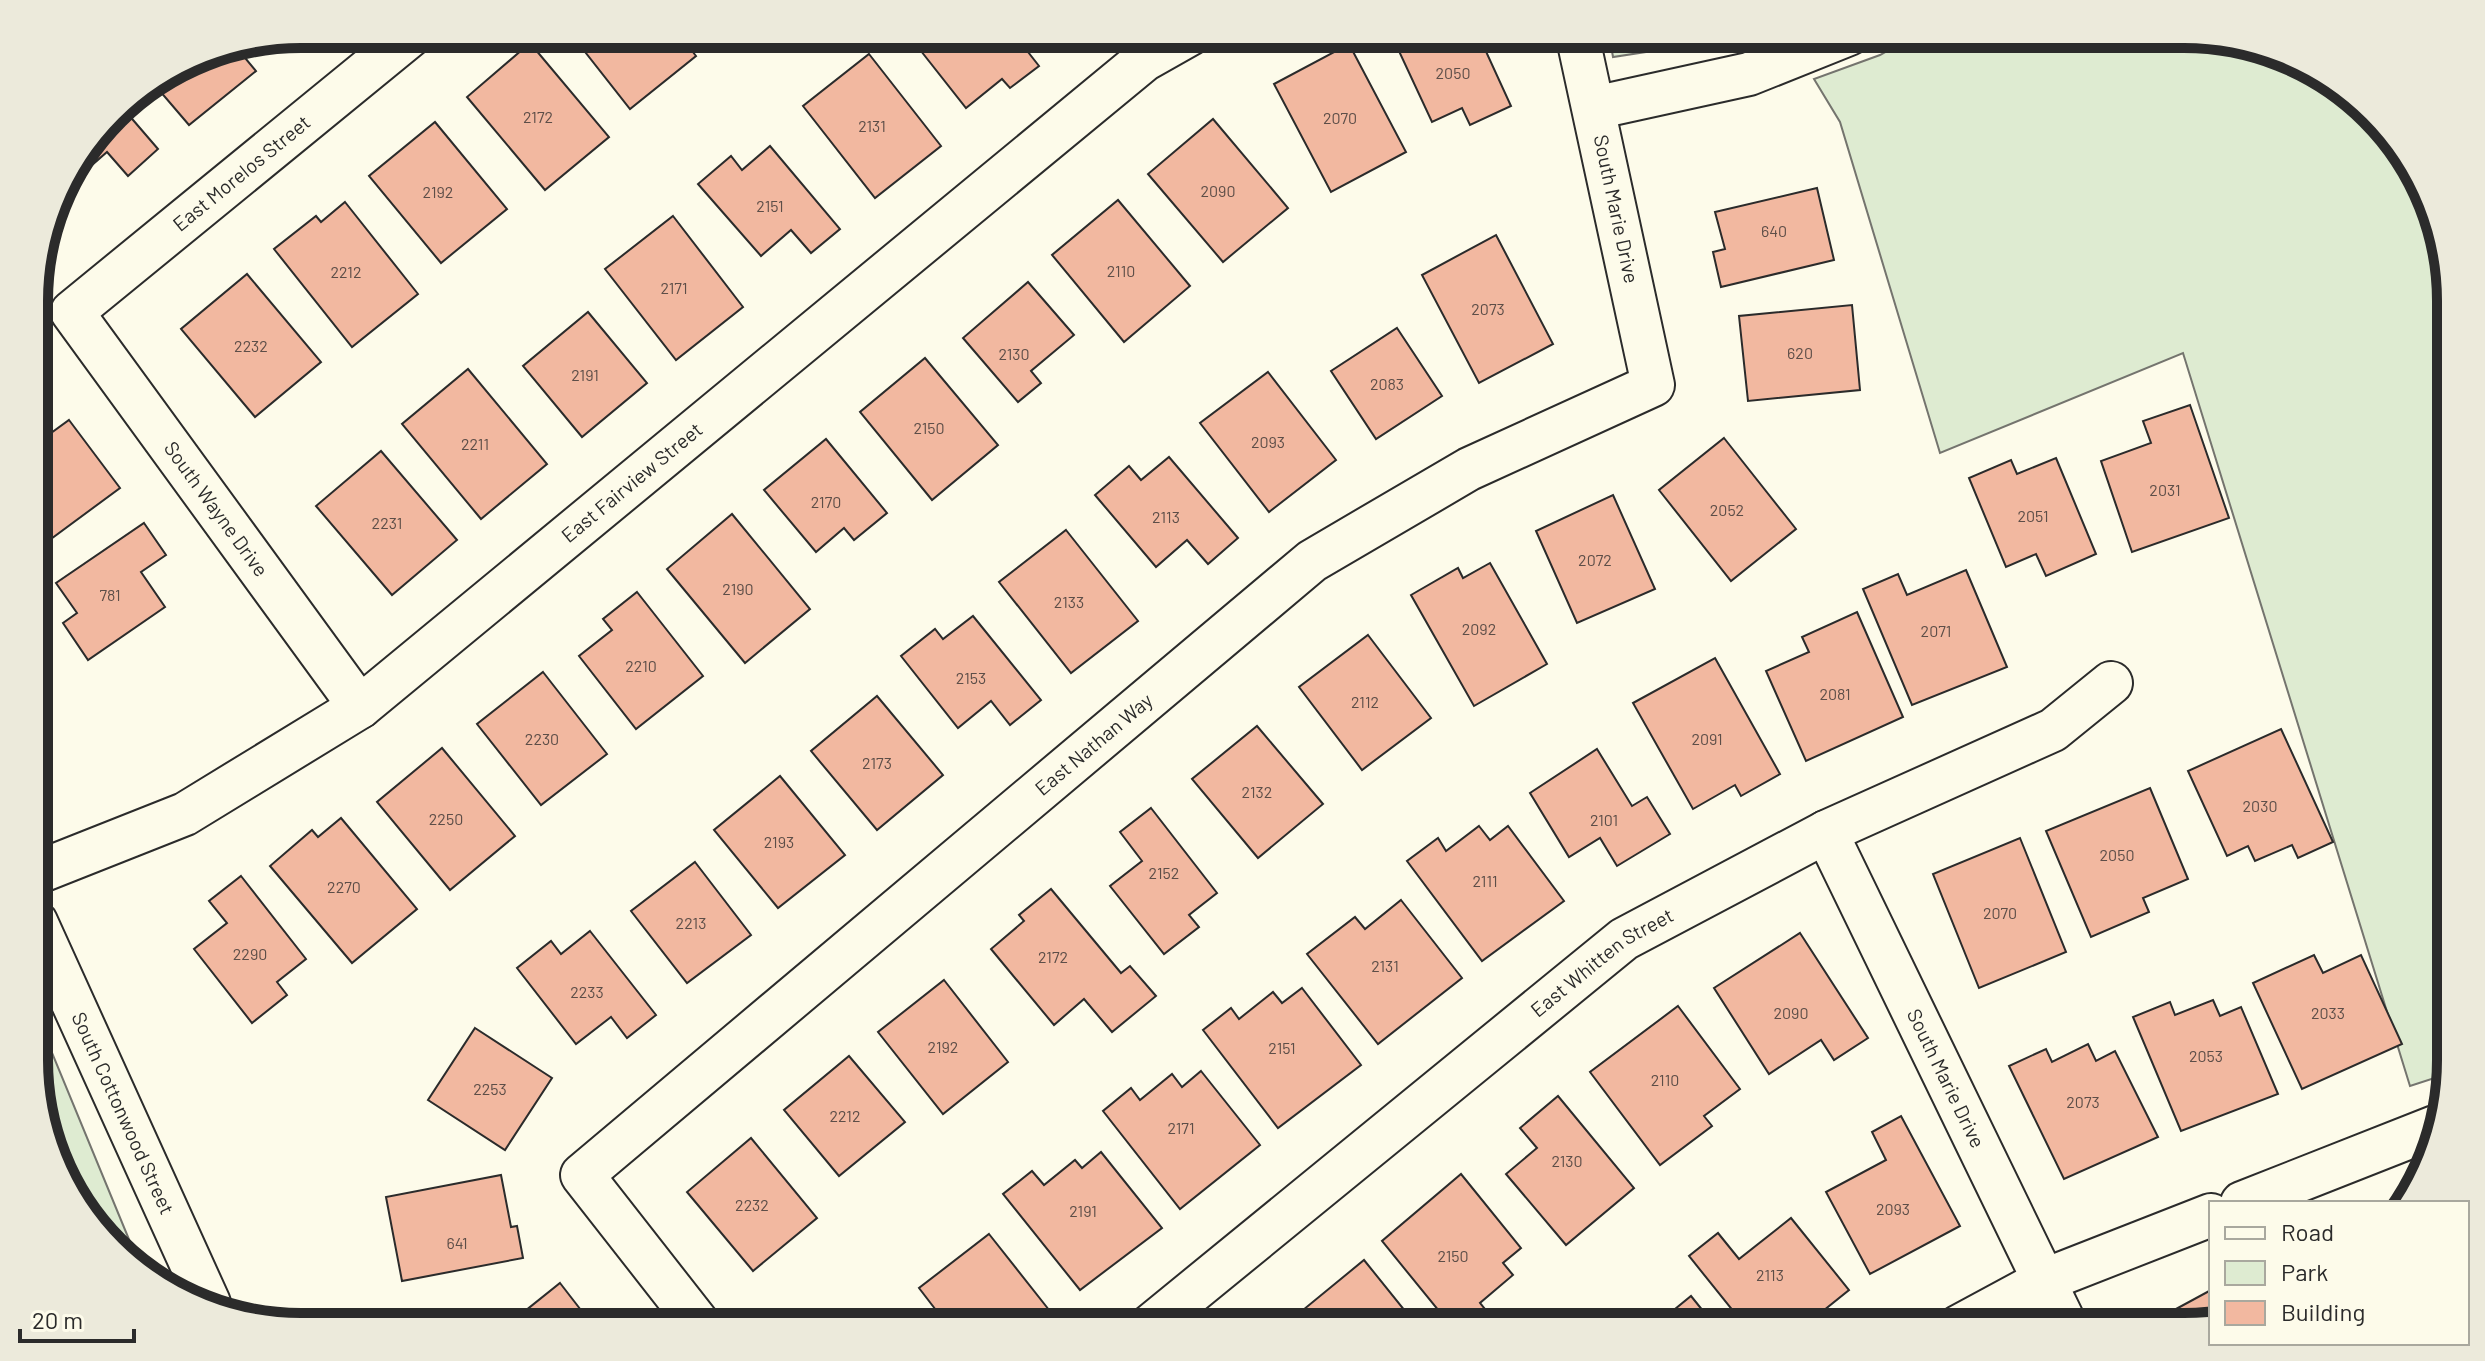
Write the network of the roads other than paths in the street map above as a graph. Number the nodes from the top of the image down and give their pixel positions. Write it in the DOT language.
graph roads {
  1 [pos="1580,48"];
  2 [pos="1814,48"];
  3 [pos="394,49"];
  4 [pos="1167,49"];
  5 [pos="1594,108"];
  6 [pos="72,312"];
  7 [pos="1653,385"];
  8 [pos="2111,683"];
  9 [pos="360,707"];
  10 [pos="1826,832"];
  11 [pos="48,868"];
  12 [pos="48,948"];
  13 [pos="2427,1130"];
  14 [pos="2247,1201"];
  15 [pos="2209,1216"];
  16 [pos="2045,1280"];
  17 [pos="205,1294"];
  18 [pos="1986,1312"];
  19 [pos="2060,1312"];
  20 [pos="690,1313"];
  21 [pos="1167,1313"];
  1 -- 5 [label="street, South Marie Drive"];
  2 -- 5 [label="street"];
  3 -- 6 [label="street, East Morelos Street"];
  4 -- 9 [label="street, East Fairview Street"];
  5 -- 7 [label="street, South Marie Drive"];
  6 -- 9 [label="street, South Wayne Drive"];
  7 -- 20 [label="street, East Nathan Way"];
  8 -- 10 [label="street, East Whitten Street"];
  9 -- 11 [label="street, East Fairview Street"];
  10 -- 16 [label="street, South Marie Drive"];
  10 -- 21 [label="street, East Whitten Street"];
  12 -- 17 [label="street, South Cottonwood Street"];
  13 -- 14 [label="street"];
  15 -- 16 [label="street"];
  16 -- 18 [label="street"];
  16 -- 19 [label="street, South Marie Drive"];
}
